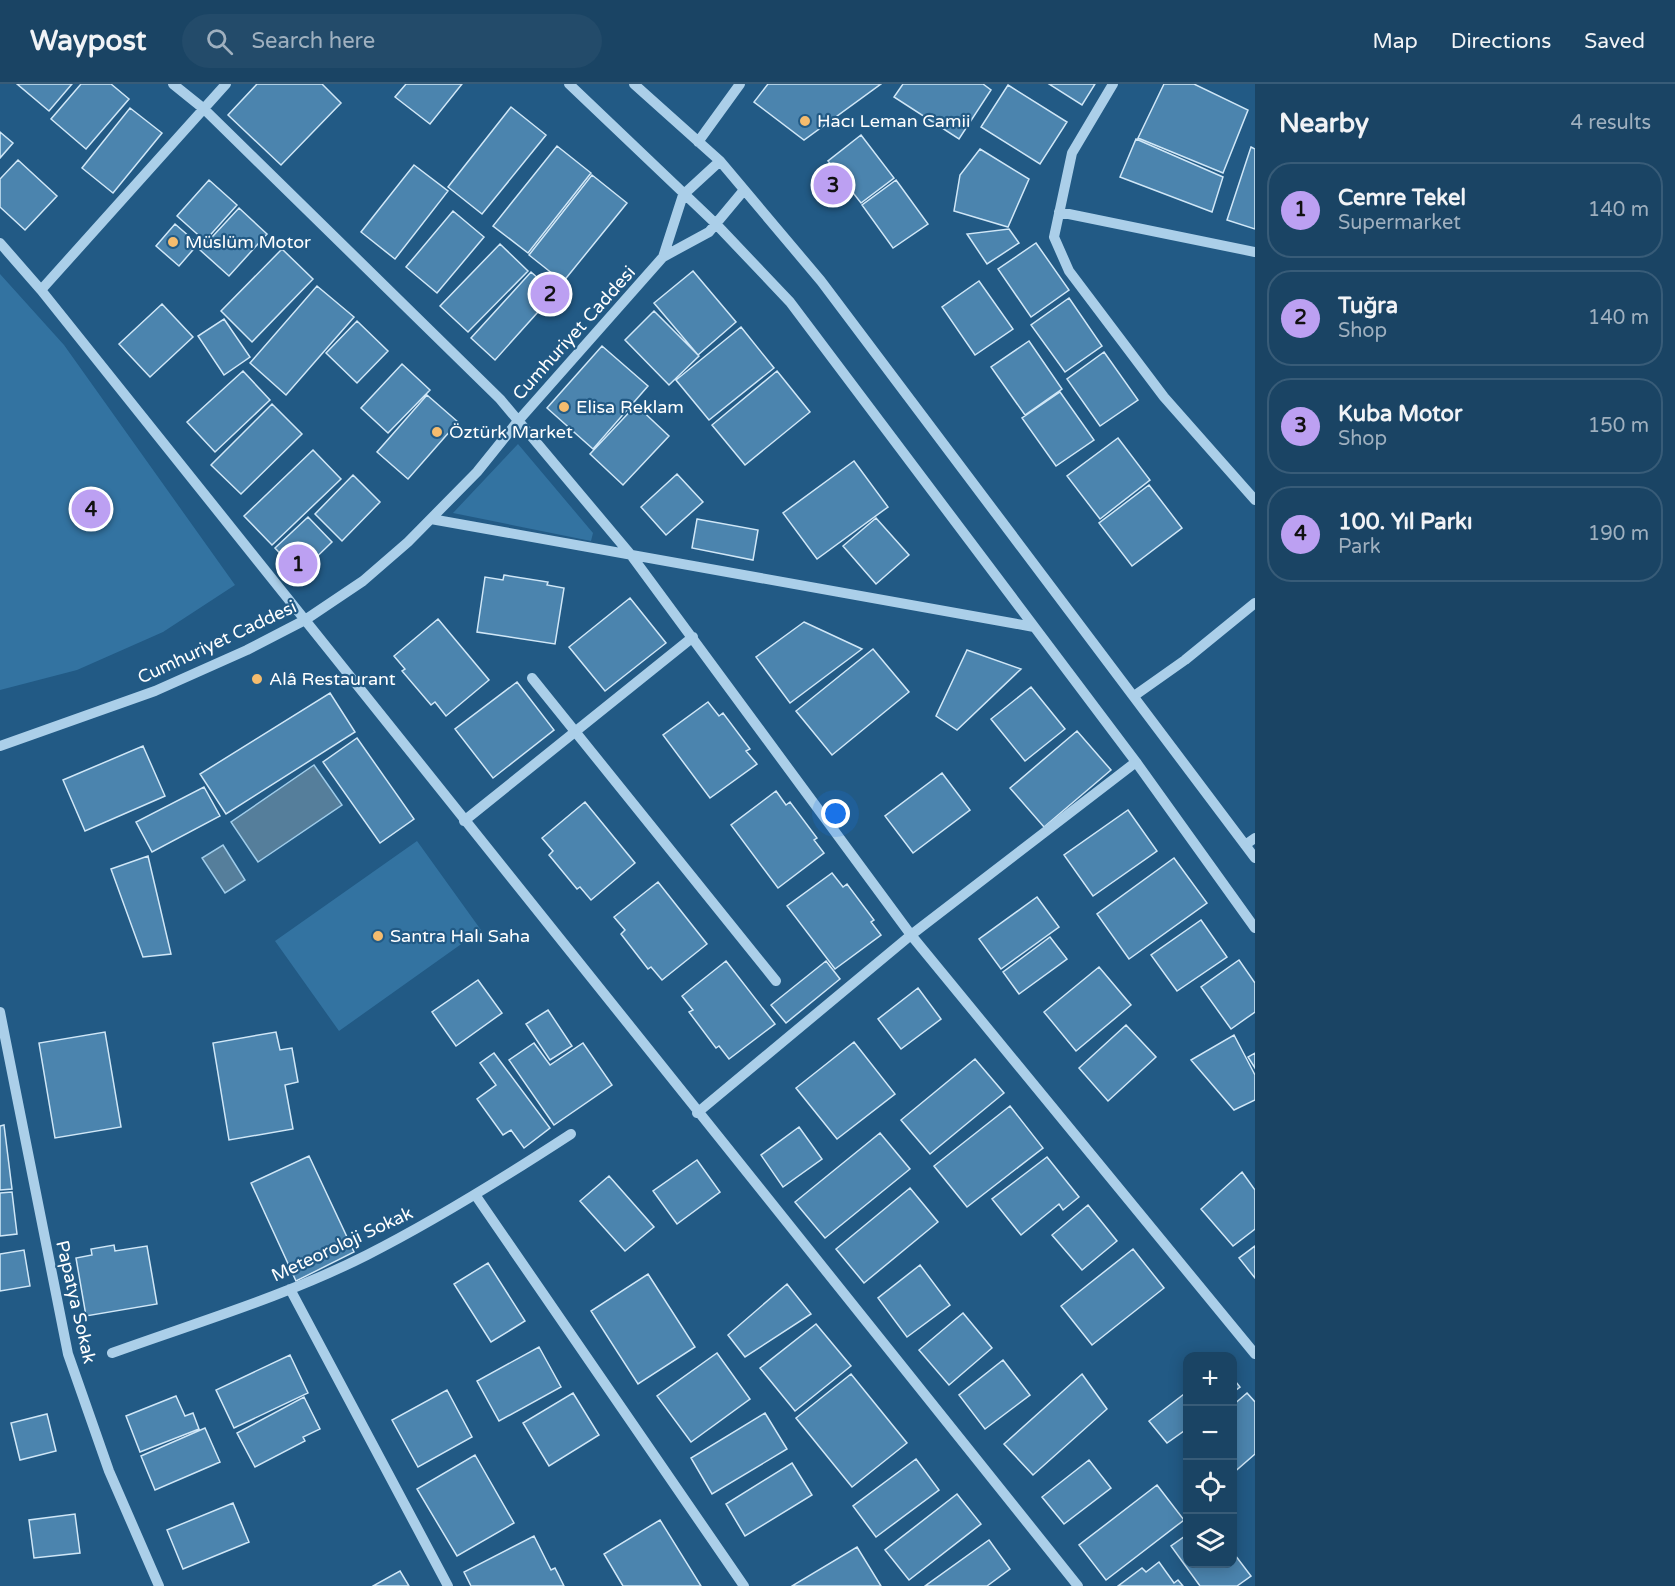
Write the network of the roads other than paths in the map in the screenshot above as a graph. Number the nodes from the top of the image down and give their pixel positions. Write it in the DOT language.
graph roads {
  1 [pos="173,84"];
  2 [pos="226,84"];
  3 [pos="569,84"];
  4 [pos="634,84"];
  5 [pos="740,84"];
  6 [pos="1113,84"];
  7 [pos="204,109"];
  8 [pos="698,142"];
  9 [pos="720,161"];
  10 [pos="744,190"];
  11 [pos="683,195"];
  12 [pos="1059,212"];
  13 [pos="716,224"];
  14 [pos="0,243"];
  15 [pos="1255,252"];
  16 [pos="663,257"];
  17 [pos="41,290"];
  18 [pos="518,421"];
  19 [pos="1255,500"];
  20 [pos="431,519"];
  21 [pos="631,555"];
  22 [pos="1255,603"];
  23 [pos="305,620"];
  24 [pos="1034,627"];
  25 [pos="693,637"];
  26 [pos="532,678"];
  27 [pos="1134,696"];
  28 [pos="574,732"];
  29 [pos="0,746"];
  30 [pos="1136,762"];
  31 [pos="464,820"];
  32 [pos="1255,838"];
  33 [pos="1245,845"];
  34 [pos="1255,858"];
  35 [pos="1255,928"];
  36 [pos="911,935"];
  37 [pos="776,981"];
  38 [pos="0,1012"];
  39 [pos="697,1113"];
  40 [pos="571,1134"];
  41 [pos="476,1196"];
  42 [pos="290,1289"];
  43 [pos="112,1353"];
  44 [pos="1255,1354"];
  45 [pos="159,1586"];
  46 [pos="448,1586"];
  47 [pos="744,1586"];
  48 [pos="1078,1586"];
  1 -- 7 [label="street"];
  2 -- 7 [label="street"];
  3 -- 11 [label="street"];
  4 -- 8 [label="street"];
  5 -- 8 [label="street"];
  6 -- 12 [label="street"];
  7 -- 17 [label="street"];
  7 -- 18 [label="street"];
  8 -- 9 [label="street"];
  9 -- 10 [label="street"];
  9 -- 11 [label="street, Cumhuriyet Caddesi"];
  10 -- 13 [label="street, Cumhuriyet Caddesi"];
  10 -- 27 [label="street"];
  11 -- 13 [label="street"];
  11 -- 16 [label="street, Cumhuriyet Caddesi"];
  12 -- 15 [label="street"];
  12 -- 19 [label="street"];
  13 -- 16 [label="street, Cumhuriyet Caddesi"];
  13 -- 24 [label="street"];
  14 -- 17 [label="street"];
  16 -- 18 [label="street, Cumhuriyet Caddesi"];
  17 -- 23 [label="street"];
  18 -- 20 [label="street, Cumhuriyet Caddesi"];
  18 -- 21 [label="street"];
  20 -- 21 [label="street"];
  20 -- 23 [label="street, Cumhuriyet Caddesi"];
  21 -- 24 [label="street"];
  21 -- 25 [label="street"];
  22 -- 27 [label="street"];
  23 -- 29 [label="street, Cumhuriyet Caddesi"];
  23 -- 31 [label="street"];
  24 -- 30 [label="street"];
  25 -- 28 [label="street"];
  25 -- 36 [label="street"];
  26 -- 28 [label="street"];
  27 -- 33 [label="street"];
  28 -- 31 [label="street"];
  28 -- 37 [label="street"];
  30 -- 35 [label="street"];
  30 -- 36 [label="street"];
  31 -- 39 [label="street"];
  32 -- 33 [label="street"];
  33 -- 34 [label="street"];
  36 -- 39 [label="street"];
  36 -- 44 [label="street"];
  38 -- 45 [label="street, Papatya Sokak"];
  39 -- 48 [label="street"];
  40 -- 41 [label="street, Meteoroloji Sokak"];
  41 -- 42 [label="street, Meteoroloji Sokak"];
  41 -- 47 [label="street"];
  42 -- 43 [label="street, Meteoroloji Sokak"];
  42 -- 46 [label="street"];
}
